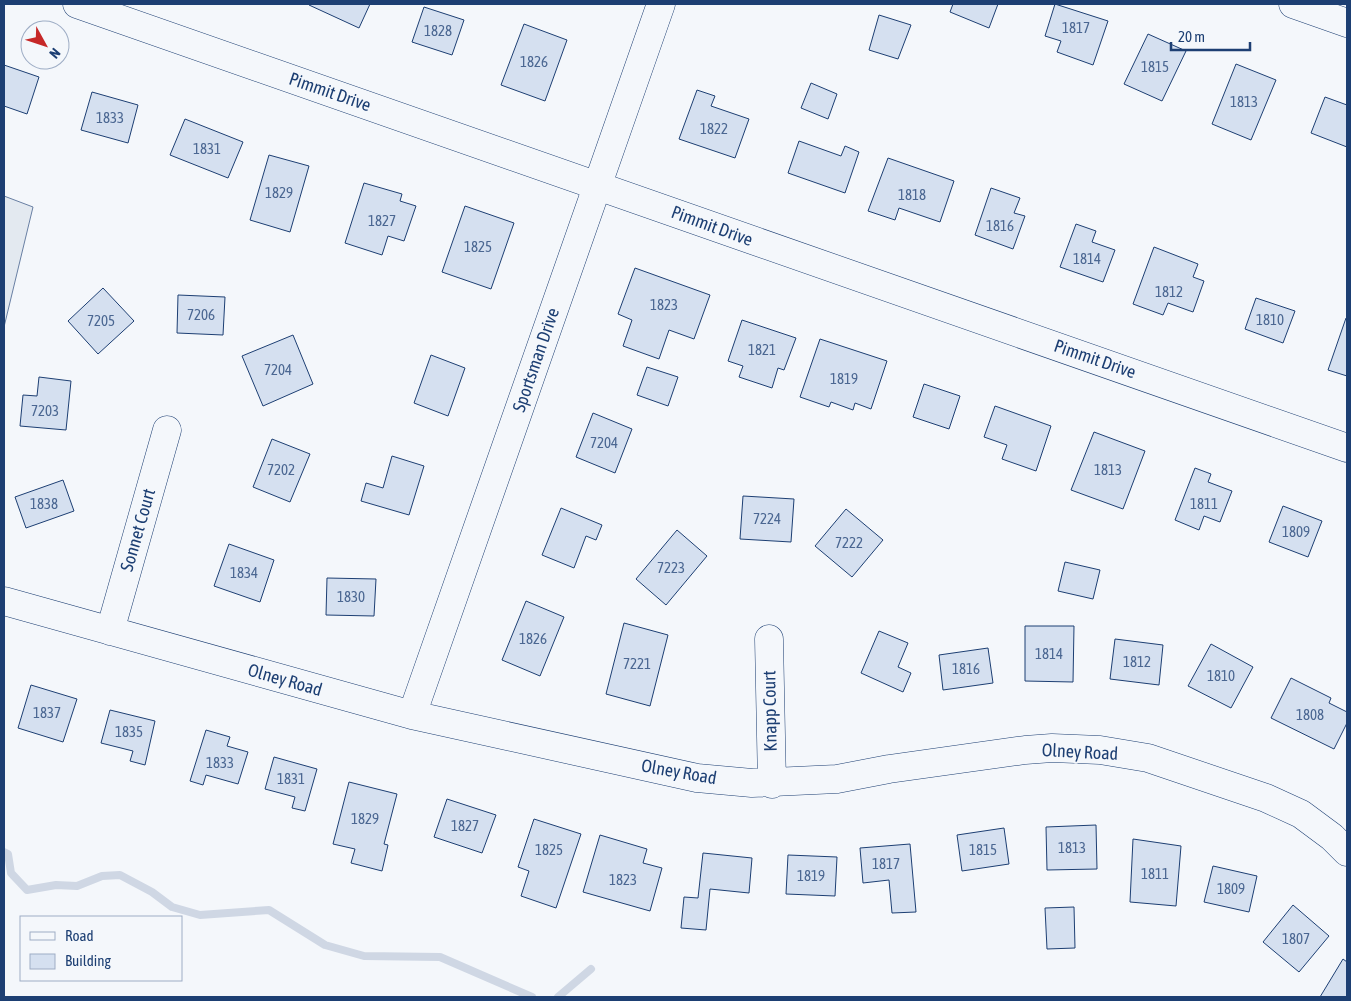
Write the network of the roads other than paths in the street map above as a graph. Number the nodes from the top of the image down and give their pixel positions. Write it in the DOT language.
graph roads {
  1 [pos="77,4"];
  2 [pos="660,4"];
  3 [pos="1294,4"];
  4 [pos="1347,22"];
  5 [pos="598,185"];
  6 [pos="167,430"];
  7 [pos="1347,448"];
  8 [pos="4,601"];
  9 [pos="110,630"];
  10 [pos="769,639"];
  11 [pos="412,715"];
  12 [pos="772,784"];
  13 [pos="1347,852"];
  1 -- 5 [label="street, Pimmit Drive"];
  2 -- 5 [label="street, Sportsman Drive"];
  3 -- 4 [label="street"];
  5 -- 7 [label="street, Pimmit Drive"];
  5 -- 11 [label="street, Sportsman Drive"];
  6 -- 9 [label="street, Sonnet Court"];
  8 -- 9 [label="street, Olney Road"];
  9 -- 11 [label="street, Olney Road"];
  10 -- 12 [label="street, Knapp Court"];
  11 -- 12 [label="street, Olney Road"];
  12 -- 13 [label="street, Olney Road"];
}
